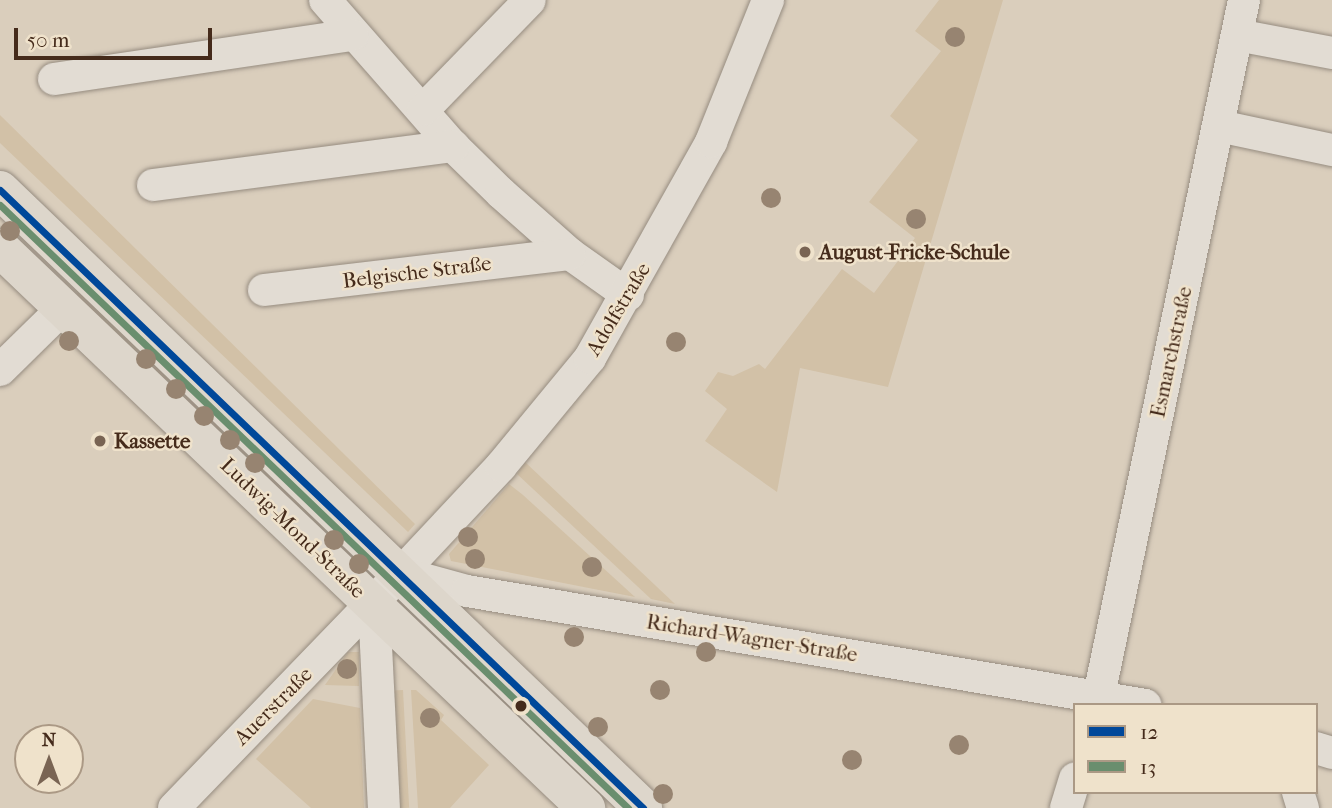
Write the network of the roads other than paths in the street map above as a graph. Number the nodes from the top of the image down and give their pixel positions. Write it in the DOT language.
graph roads {
  1 [pos="325,0"];
  2 [pos="530,0"];
  3 [pos="768,0"];
  4 [pos="1244,0"];
  5 [pos="353,35"];
  6 [pos="1237,35"];
  7 [pos="1332,53"];
  8 [pos="54,79"];
  9 [pos="423,110"];
  10 [pos="1219,126"];
  11 [pos="453,146"];
  12 [pos="1332,150"];
  13 [pos="153,185"];
  14 [pos="0,190"];
  15 [pos="0,248"];
  16 [pos="570,254"];
  17 [pos="264,290"];
  18 [pos="628,295"];
  19 [pos="62,309"];
  20 [pos="0,370"];
  21 [pos="401,573"];
  22 [pos="374,605"];
  23 [pos="1098,701"];
  24 [pos="1122,703"];
  25 [pos="1073,785"];
  26 [pos="174,808"];
  27 [pos="384,808"];
  28 [pos="586,808"];
  29 [pos="643,808"];
  30 [pos="1066,808"];
  1 -- 5 [label="street"];
  2 -- 9 [label="street"];
  3 -- 18 [label="street, Adolfstraße"];
  4 -- 6 [label="street, Esmarchstraße"];
  5 -- 8 [label="street"];
  5 -- 9 [label="street"];
  6 -- 7 [label="street"];
  6 -- 10 [label="street, Esmarchstraße"];
  9 -- 11 [label="street"];
  10 -- 12 [label="street"];
  10 -- 23 [label="street, Esmarchstraße"];
  11 -- 13 [label="street"];
  11 -- 16 [label="street"];
  14 -- 21 [label="main road, Ludwig-Mond-Straße"];
  15 -- 19 [label="main road, Ludwig-Mond-Straße"];
  16 -- 17 [label="street, Belgische Straße"];
  16 -- 18 [label="street"];
  18 -- 21 [label="street, Adolfstraße"];
  19 -- 20 [label="street"];
  19 -- 22 [label="main road, Ludwig-Mond-Straße"];
  21 -- 22 [label="street"];
  21 -- 23 [label="street, Richard-Wagner-Straße"];
  21 -- 29 [label="main road, Ludwig-Mond-Straße"];
  22 -- 26 [label="street, Auerstraße"];
  22 -- 27 [label="street"];
  22 -- 28 [label="main road, Ludwig-Mond-Straße"];
  23 -- 24 [label="street, Richard-Wagner-Straße"];
  25 -- 30 [label="street"];
}
